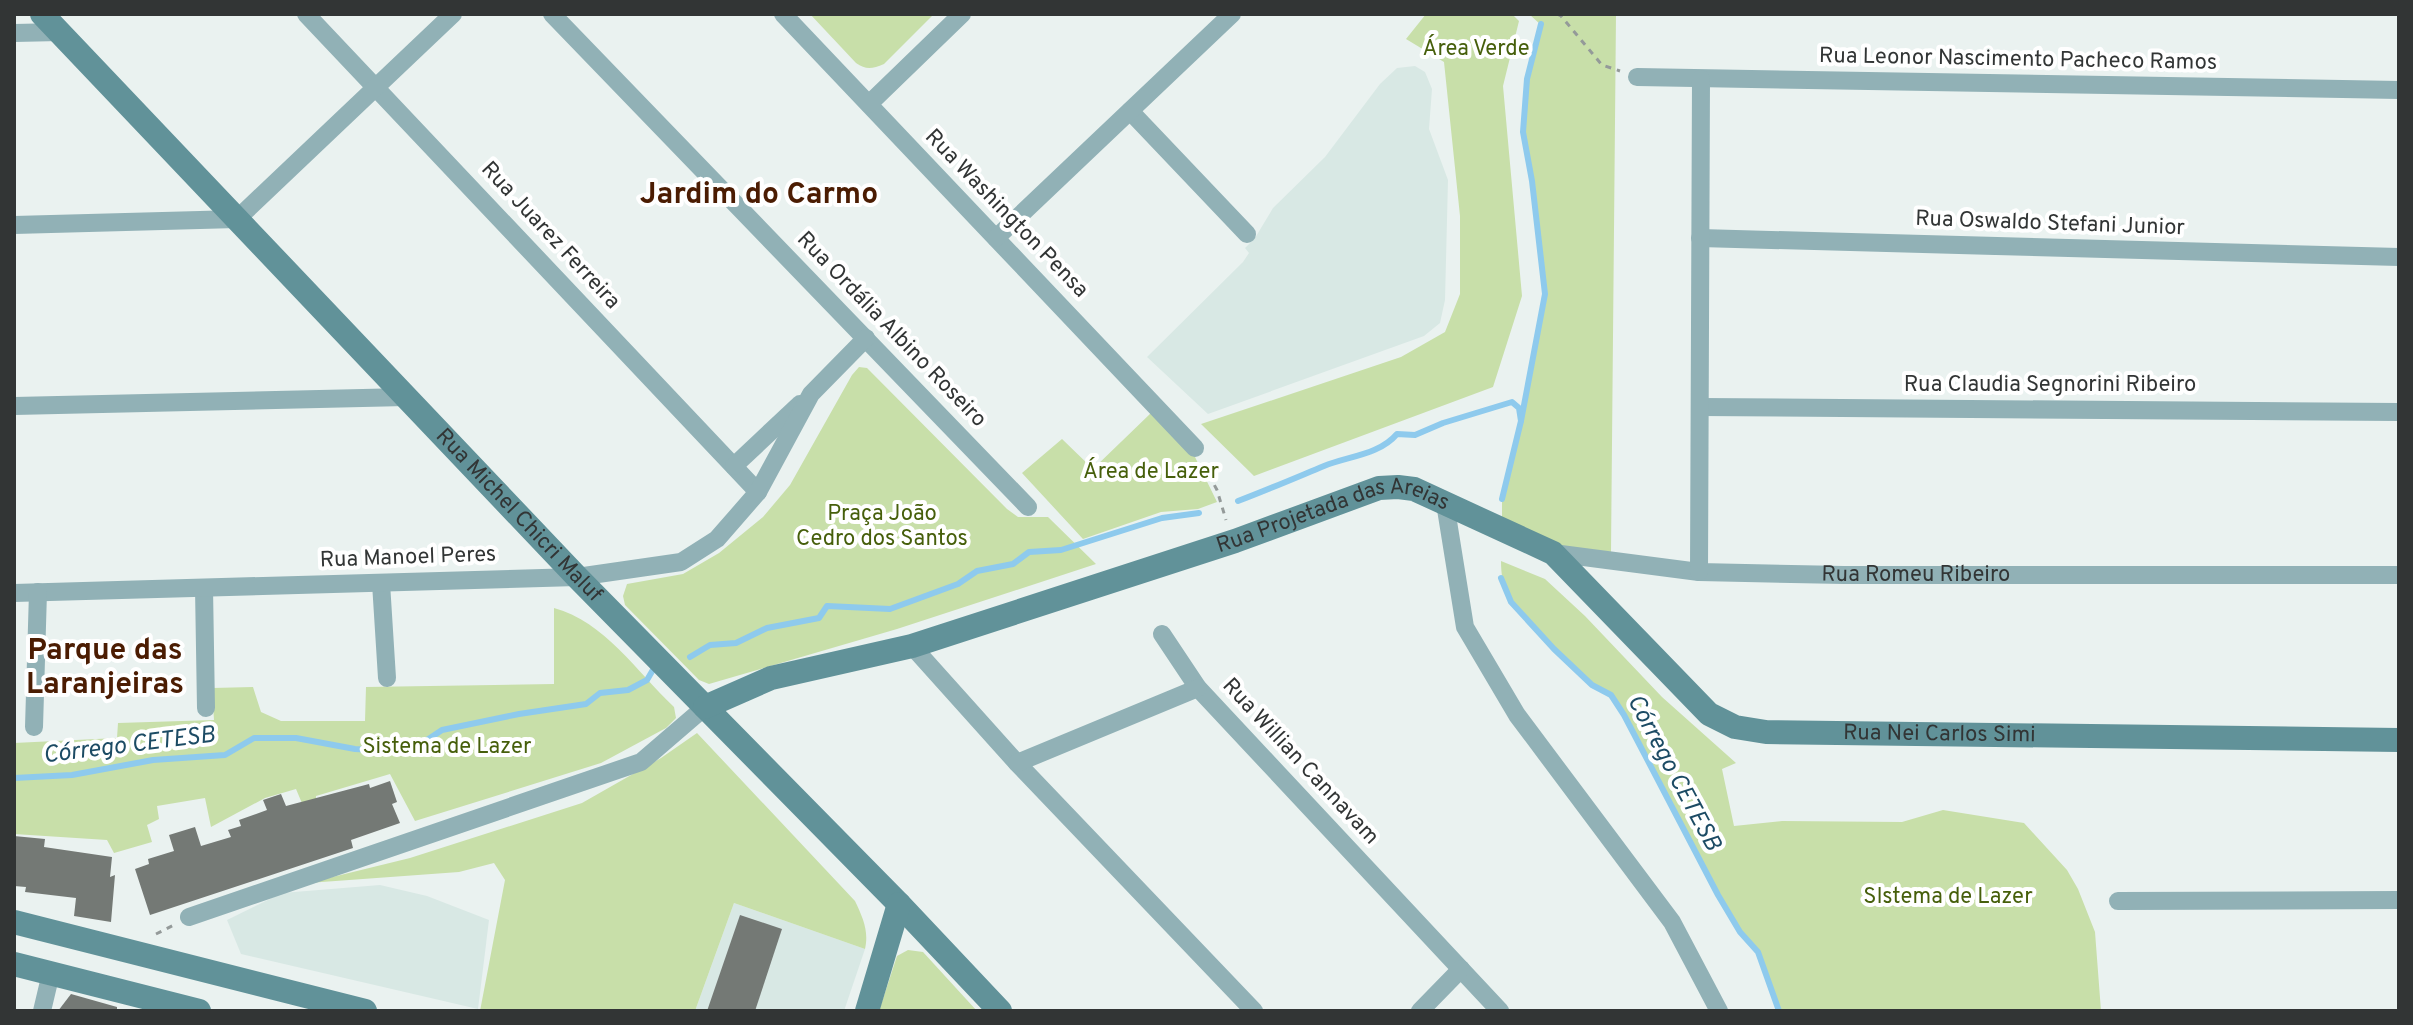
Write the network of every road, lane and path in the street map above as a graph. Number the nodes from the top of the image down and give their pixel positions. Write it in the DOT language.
graph roads {
  1 [pos="42,14"];
  2 [pos="306,14"];
  3 [pos="453,14"];
  4 [pos="552,14"];
  5 [pos="783,14"];
  6 [pos="962,14"];
  7 [pos="1232,14"];
  8 [pos="1560,15"];
  9 [pos="60,32"];
  10 [pos="14,33"];
  11 [pos="1637,77"];
  12 [pos="1701,79"];
  13 [pos="376,87"];
  14 [pos="2399,90"];
  15 [pos="869,104"];
  16 [pos="1130,111"];
  17 [pos="237,219"];
  18 [pos="14,225"];
  19 [pos="1247,234"];
  20 [pos="996,238"];
  21 [pos="1700,238"];
  22 [pos="2399,257"];
  23 [pos="866,338"];
  24 [pos="811,394"];
  25 [pos="406,397"];
  26 [pos="14,406"];
  27 [pos="1700,407"];
  28 [pos="2399,412"];
  29 [pos="1195,448"];
  30 [pos="734,466"];
  31 [pos="758,492"];
  32 [pos="1445,503"];
  33 [pos="1028,507"];
  34 [pos="1226,522"];
  35 [pos="1547,550"];
  36 [pos="1699,572"];
  37 [pos="2399,575"];
  38 [pos="577,577"];
  39 [pos="381,583"];
  40 [pos="204,588"];
  41 [pos="38,592"];
  42 [pos="14,593"];
  43 [pos="1162,634"];
  44 [pos="912,646"];
  45 [pos="387,678"];
  46 [pos="1198,688"];
  47 [pos="705,707"];
  48 [pos="206,708"];
  49 [pos="34,727"];
  50 [pos="2399,740"];
  51 [pos="1017,763"];
  52 [pos="2399,900"];
  53 [pos="2118,901"];
  54 [pos="899,904"];
  55 [pos="189,917"];
  56 [pos="14,922"];
  57 [pos="124,950"];
  58 [pos="14,964"];
  59 [pos="1461,969"];
  60 [pos="51,973"];
  61 [pos="42,1011"];
  62 [pos="199,1011"];
  63 [pos="365,1011"];
  64 [pos="867,1011"];
  65 [pos="1000,1011"];
  66 [pos="1254,1011"];
  67 [pos="1420,1011"];
  68 [pos="1500,1011"];
  69 [pos="1719,1011"];
  1 -- 9 [label="street, Rua Michel Chicri Maluf"];
  2 -- 13 [label="street, Rua Juarez Ferreira"];
  3 -- 13 [label="street"];
  4 -- 23 [label="street, Rua Ordália Albino Roseiro"];
  5 -- 15 [label="street, Rua Washington Pensa"];
  6 -- 15 [label="street"];
  7 -- 16 [label="street"];
  8 -- 11 [label="path"];
  9 -- 10 [label="street"];
  9 -- 17 [label="street, Rua Michel Chicri Maluf"];
  11 -- 12 [label="street, Rua Leonor Nascimento Pacheco Ramos"];
  12 -- 14 [label="street, Rua Leonor Nascimento Pacheco Ramos"];
  12 -- 21 [label="street"];
  13 -- 17 [label="street"];
  13 -- 30 [label="street, Rua Juarez Ferreira"];
  15 -- 20 [label="street, Rua Washington Pensa"];
  16 -- 19 [label="street"];
  16 -- 20 [label="street"];
  17 -- 18 [label="street"];
  17 -- 25 [label="street, Rua Michel Chicri Maluf"];
  20 -- 29 [label="street, Rua Washington Pensa"];
  21 -- 22 [label="street, Rua Oswaldo Stefani Junior"];
  21 -- 27 [label="street"];
  23 -- 24 [label="street, Rua Manoel Peres"];
  23 -- 33 [label="street, Rua Ordália Albino Roseiro"];
  24 -- 30 [label="street, Rua Manoel Peres"];
  24 -- 31 [label="street, Rua Manoel Peres"];
  25 -- 26 [label="street"];
  25 -- 38 [label="street, Rua Michel Chicri Maluf"];
  27 -- 28 [label="street, Rua Claudia Segnorini Ribeiro"];
  27 -- 36 [label="street"];
  29 -- 34 [label="path"];
  30 -- 31 [label="street, Rua Juarez Ferreira"];
  31 -- 38 [label="street, Rua Manoel Peres"];
  32 -- 35 [label="street, Rua Romeu Ribeiro"];
  32 -- 44 [label="street, Rua Projetada das Areias"];
  32 -- 69 [label="street, Rua Projetada das Areias"];
  35 -- 36 [label="street, Rua Romeu Ribeiro"];
  35 -- 50 [label="street, Rua Nei Carlos Simi"];
  36 -- 37 [label="street, Rua Romeu Ribeiro"];
  38 -- 39 [label="street, Rua Manoel Peres"];
  38 -- 47 [label="street, Rua Michel Chicri Maluf"];
  39 -- 40 [label="street, Rua Manoel Peres"];
  39 -- 45 [label="street"];
  40 -- 41 [label="street, Rua Manoel Peres"];
  40 -- 48 [label="street"];
  41 -- 42 [label="street, Rua Manoel Peres"];
  41 -- 49 [label="street"];
  43 -- 46 [label="street"];
  44 -- 47 [label="street, Rua Projetada das Areias"];
  44 -- 51 [label="street"];
  46 -- 51 [label="street, Rua Willian Cannavam"];
  46 -- 59 [label="street, Rua Willian Cannavam"];
  47 -- 54 [label="street, Rua Michel Chicri Maluf"];
  47 -- 55 [label="street"];
  51 -- 66 [label="street"];
  52 -- 53 [label="street"];
  54 -- 64 [label="street"];
  54 -- 65 [label="street, Rua Michel Chicri Maluf"];
  55 -- 57 [label="path"];
  56 -- 57 [label="street"];
  57 -- 63 [label="street"];
  58 -- 60 [label="street"];
  59 -- 67 [label="street"];
  59 -- 68 [label="street, Rua Willian Cannavam"];
  60 -- 61 [label="street"];
  60 -- 62 [label="street"];
}
